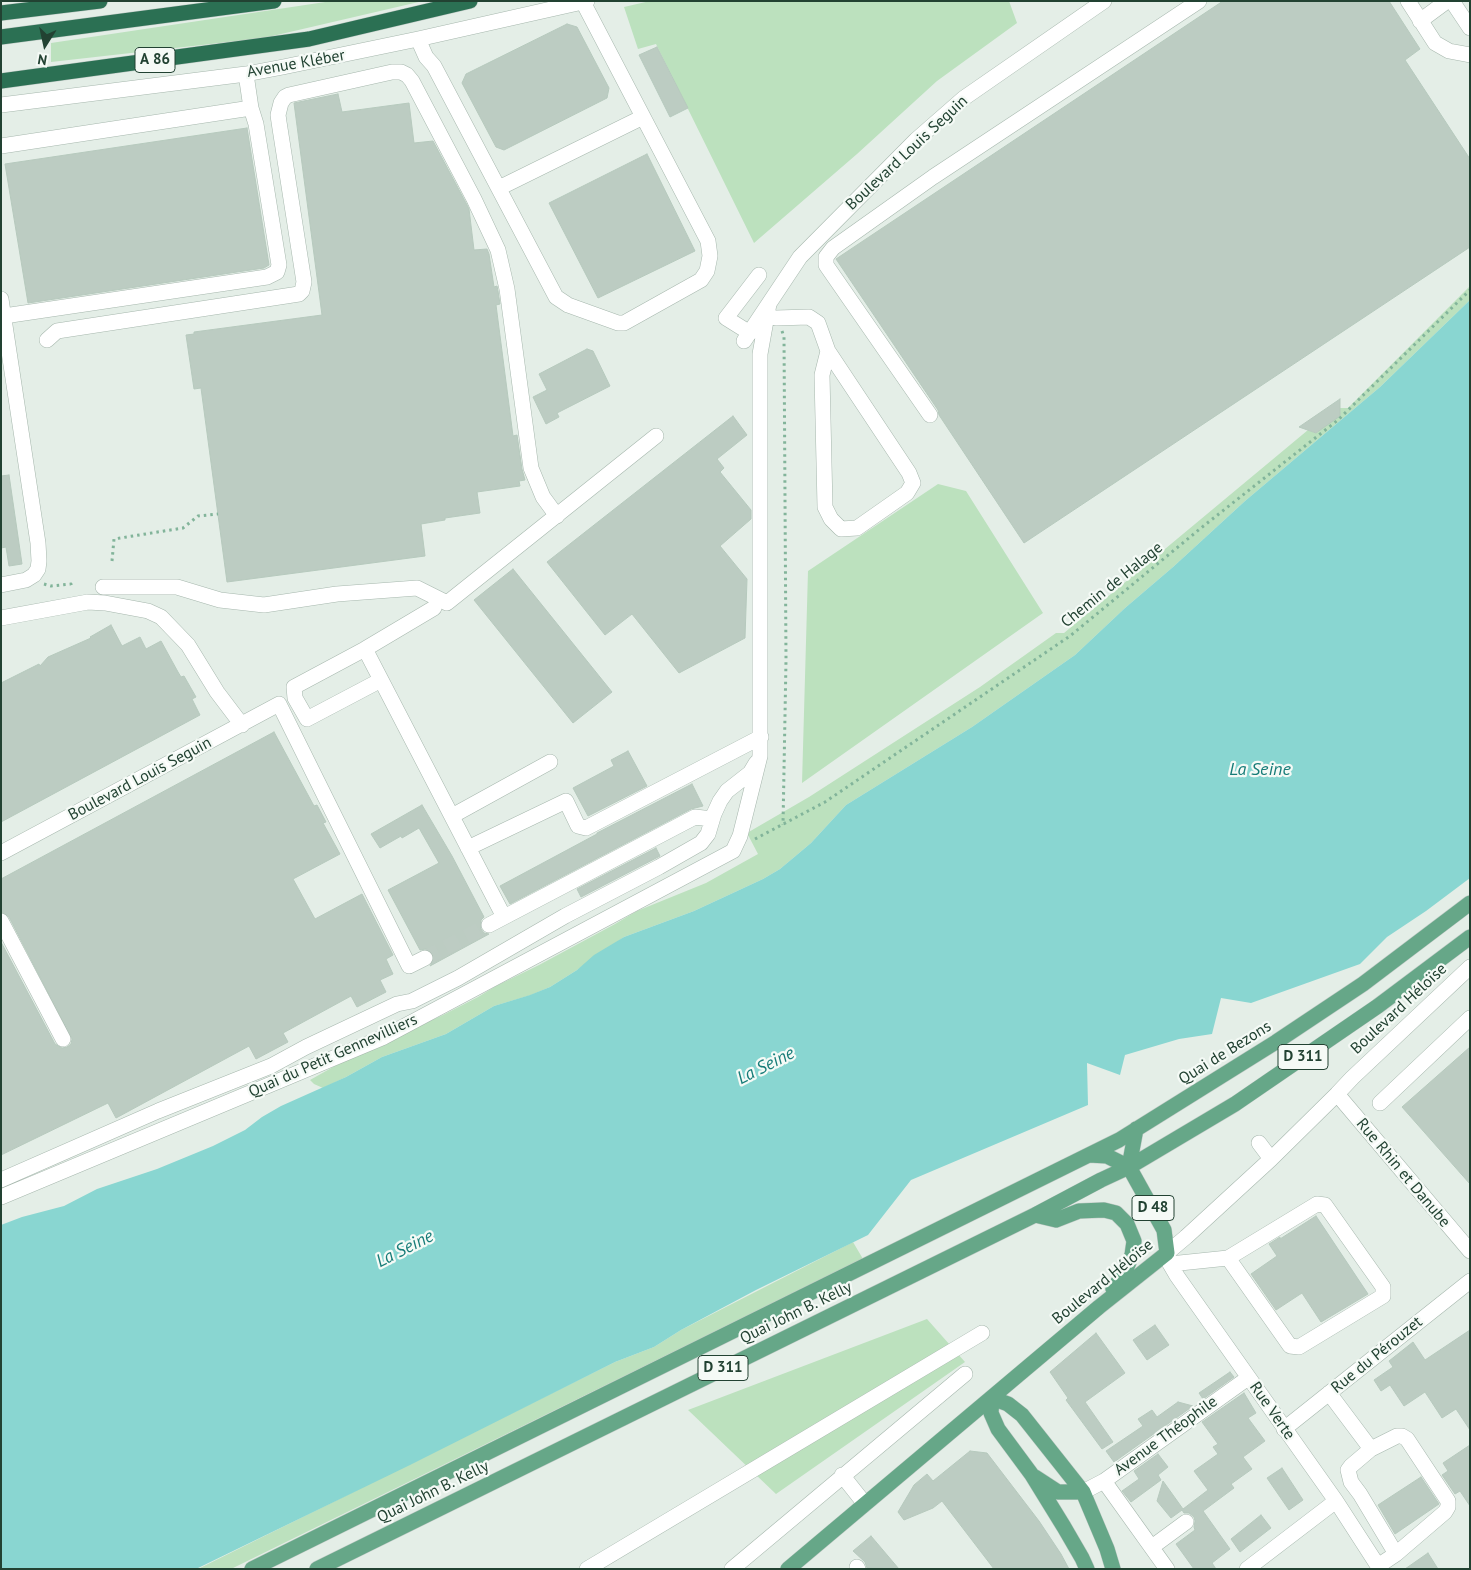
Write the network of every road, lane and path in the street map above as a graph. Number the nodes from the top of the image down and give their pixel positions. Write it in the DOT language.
graph roads {
  1 [pos="100,1"];
  2 [pos="274,1"];
  3 [pos="470,1"];
  4 [pos="1104,1"];
  5 [pos="1199,1"];
  6 [pos="1408,1"];
  7 [pos="1447,1"];
  8 [pos="1452,1"];
  9 [pos="585,2"];
  10 [pos="1,13"];
  11 [pos="1420,21"];
  12 [pos="1470,28"];
  13 [pos="1,37"];
  14 [pos="418,39"];
  15 [pos="1470,54"];
  16 [pos="246,74"];
  17 [pos="1,80"];
  18 [pos="1,105"];
  19 [pos="251,108"];
  20 [pos="643,117"];
  21 [pos="1,146"];
  22 [pos="499,188"];
  23 [pos="759,275"];
  24 [pos="1470,290"];
  25 [pos="1,299"];
  26 [pos="769,304"];
  27 [pos="4,316"];
  28 [pos="776,318"];
  29 [pos="47,340"];
  30 [pos="828,351"];
  31 [pos="9,397"];
  32 [pos="930,415"];
  33 [pos="656,436"];
  34 [pos="218,514"];
  35 [pos="557,516"];
  36 [pos="112,560"];
  37 [pos="1,585"];
  38 [pos="61,585"];
  39 [pos="103,587"];
  40 [pos="72,588"];
  41 [pos="434,608"];
  42 [pos="1,618"];
  43 [pos="366,649"];
  44 [pos="381,680"];
  45 [pos="242,725"];
  46 [pos="760,737"];
  47 [pos="760,756"];
  48 [pos="550,762"];
  49 [pos="452,816"];
  50 [pos="712,818"];
  51 [pos="784,825"];
  52 [pos="468,848"];
  53 [pos="733,851"];
  54 [pos="1,853"];
  55 [pos="1470,903"];
  56 [pos="504,917"];
  57 [pos="1,920"];
  58 [pos="489,925"];
  59 [pos="1470,937"];
  60 [pos="425,958"];
  61 [pos="1470,967"];
  62 [pos="1470,1018"];
  63 [pos="63,1039"];
  64 [pos="1337,1094"];
  65 [pos="1380,1103"];
  66 [pos="1136,1129"];
  67 [pos="1259,1143"];
  68 [pos="1089,1155"];
  69 [pos="1270,1158"];
  70 [pos="1129,1167"];
  71 [pos="1,1180"];
  72 [pos="1,1197"];
  73 [pos="984,1208"];
  74 [pos="1035,1216"];
  75 [pos="1470,1251"];
  76 [pos="1168,1258"];
  77 [pos="1228,1258"];
  78 [pos="1470,1281"];
  79 [pos="1099,1307"];
  80 [pos="982,1333"];
  81 [pos="964,1374"];
  82 [pos="1248,1378"];
  83 [pos="1330,1393"];
  84 [pos="992,1398"];
  85 [pos="1284,1429"];
  86 [pos="1371,1450"];
  87 [pos="842,1475"];
  88 [pos="1032,1475"];
  89 [pos="1104,1481"];
  90 [pos="1083,1492"];
  91 [pos="1336,1502"];
  92 [pos="866,1504"];
  93 [pos="1186,1522"];
  94 [pos="1152,1547"];
  95 [pos="1396,1554"];
  96 [pos="1379,1567"];
  97 [pos="252,1569"];
  98 [pos="317,1569"];
  99 [pos="587,1569"];
  100 [pos="732,1569"];
  101 [pos="788,1569"];
  102 [pos="1087,1569"];
  103 [pos="1113,1569"];
  104 [pos="1167,1569"];
  105 [pos="1247,1569"];
  1 -- 10 [label="highway"];
  2 -- 13 [label="highway"];
  3 -- 17 [label="highway, A 86"];
  4 -- 26 [label="street, Boulevard Louis Seguin"];
  5 -- 32 [label="street"];
  6 -- 11 [label="street"];
  7 -- 11 [label="street"];
  8 -- 12 [label="street"];
  9 -- 14 [label="street, Avenue Kléber"];
  9 -- 20 [label="street"];
  11 -- 15 [label="street"];
  14 -- 16 [label="street, Avenue Kléber"];
  14 -- 22 [label="street"];
  16 -- 18 [label="street, Avenue Kléber"];
  16 -- 19 [label="street"];
  19 -- 21 [label="street"];
  19 -- 27 [label="street"];
  20 -- 22 [label="street"];
  20 -- 22 [label="street"];
  23 -- 26 [label="street, Boulevard Louis Seguin"];
  24 -- 51 [label="path, Chemin de Halage"];
  25 -- 27 [label="street"];
  26 -- 46 [label="street"];
  27 -- 31 [label="street"];
  28 -- 30 [label="street"];
  28 -- 51 [label="path"];
  29 -- 35 [label="street"];
  30 -- 30 [label="street"];
  31 -- 37 [label="street"];
  33 -- 35 [label="street"];
  34 -- 36 [label="path"];
  35 -- 39 [label="street"];
  38 -- 40 [label="path"];
  41 -- 43 [label="street"];
  42 -- 45 [label="street"];
  43 -- 44 [label="street"];
  43 -- 44 [label="street"];
  44 -- 49 [label="street"];
  45 -- 54 [label="street, Boulevard Louis Seguin"];
  45 -- 60 [label="street, Boulevard Louis Seguin"];
  46 -- 47 [label="street"];
  46 -- 52 [label="street"];
  47 -- 50 [label="street"];
  47 -- 53 [label="street"];
  48 -- 49 [label="street"];
  49 -- 52 [label="street"];
  50 -- 56 [label="street"];
  50 -- 71 [label="street"];
  51 -- 53 [label="path, Chemin de Halage"];
  52 -- 56 [label="street"];
  53 -- 72 [label="street, Quai du Petit Gennevilliers"];
  55 -- 66 [label="main road, Quai de Bezons / D 311"];
  56 -- 58 [label="street"];
  57 -- 63 [label="street"];
  59 -- 70 [label="main road, D 311"];
  61 -- 64 [label="street, Boulevard Héloïse"];
  62 -- 65 [label="street"];
  64 -- 69 [label="street, Boulevard Héloïse"];
  64 -- 75 [label="street, Rue Rhin et Danube"];
  66 -- 68 [label="main road, Quai de Bezons / D 311"];
  66 -- 70 [label="main road"];
  67 -- 69 [label="street"];
  68 -- 70 [label="main road"];
  68 -- 73 [label="main road, Quai de Bezons / D 311"];
  69 -- 76 [label="street, Boulevard Héloïse"];
  70 -- 74 [label="main road, Quai John B. Kelly / D 311"];
  70 -- 76 [label="main road, D 48"];
  73 -- 97 [label="main road, Quai John B. Kelly / D 311"];
  74 -- 79 [label="main road"];
  74 -- 98 [label="main road, Quai John B. Kelly / D 311"];
  76 -- 77 [label="street"];
  76 -- 79 [label="main road, Boulevard Héloïse"];
  76 -- 82 [label="street, Rue Verte"];
  77 -- 77 [label="street"];
  78 -- 83 [label="street, Rue du Pérouzet"];
  79 -- 84 [label="main road, Boulevard Héloïse"];
  80 -- 99 [label="street"];
  81 -- 87 [label="street"];
  82 -- 85 [label="street, Rue Verte"];
  82 -- 89 [label="street, Avenue Théophile"];
  83 -- 85 [label="street, Rue du Pérouzet"];
  83 -- 86 [label="street"];
  84 -- 88 [label="main road"];
  84 -- 90 [label="main road"];
  84 -- 92 [label="main road, Boulevard Héloïse"];
  85 -- 91 [label="street, Rue Verte"];
  86 -- 95 [label="street"];
  86 -- 95 [label="street"];
  87 -- 92 [label="street"];
  87 -- 100 [label="street"];
  88 -- 90 [label="main road"];
  88 -- 102 [label="main road"];
  89 -- 90 [label="street, Avenue Théophile"];
  89 -- 94 [label="street"];
  90 -- 103 [label="main road"];
  91 -- 96 [label="street, Rue Verte"];
  91 -- 105 [label="street"];
  92 -- 101 [label="main road, Boulevard Héloïse"];
  93 -- 94 [label="street"];
  94 -- 104 [label="street"];
  95 -- 96 [label="street"];
}
